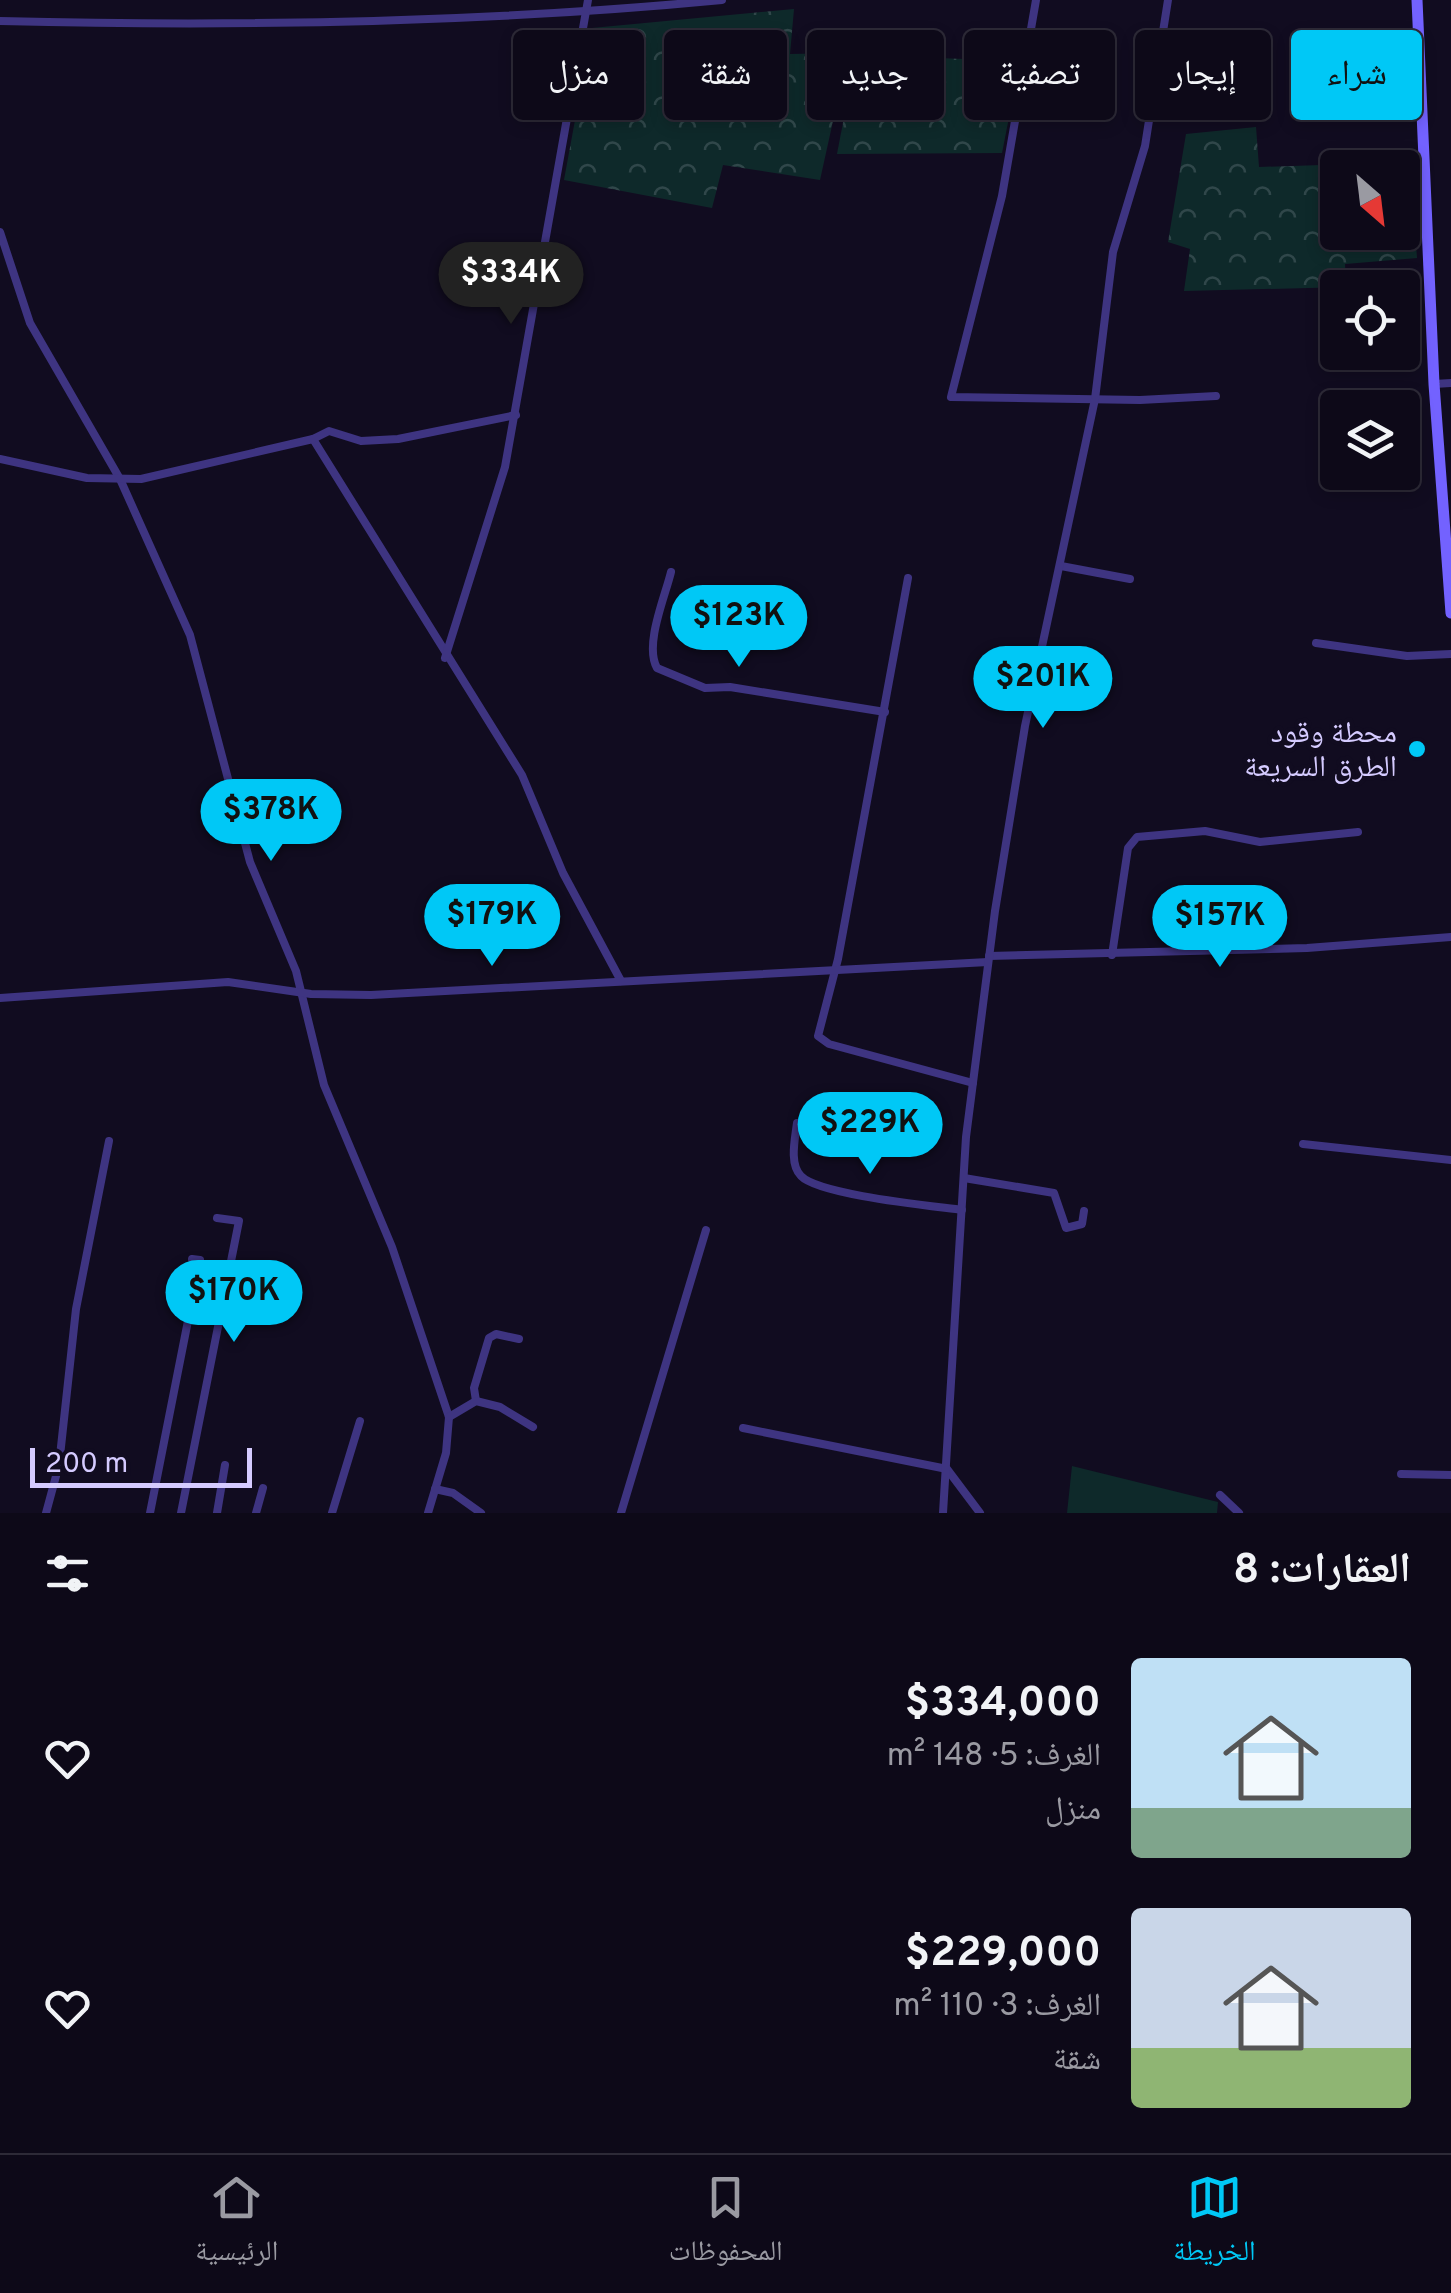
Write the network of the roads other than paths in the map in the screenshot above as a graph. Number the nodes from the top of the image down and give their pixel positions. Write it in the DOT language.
graph roads {
  1 [pos="588,0"];
  2 [pos="722,0"];
  3 [pos="1036,0"];
  4 [pos="1168,0"];
  5 [pos="1416,0"];
  6 [pos="586,13"];
  7 [pos="0,21"];
  8 [pos="0,232"];
  9 [pos="1451,383"];
  10 [pos="1434,384"];
  11 [pos="1216,396"];
  12 [pos="1094,399"];
  13 [pos="516,415"];
  14 [pos="312,439"];
  15 [pos="0,459"];
  16 [pos="120,480"];
  17 [pos="1060,566"];
  18 [pos="671,572"];
  19 [pos="908,578"];
  20 [pos="1130,579"];
  21 [pos="1451,613"];
  22 [pos="1316,643"];
  23 [pos="1451,654"];
  24 [pos="445,658"];
  25 [pos="884,712"];
  26 [pos="1358,832"];
  27 [pos="1451,937"];
  28 [pos="1112,955"];
  29 [pos="989,959"];
  30 [pos="835,969"];
  31 [pos="622,981"];
  32 [pos="302,993"];
  33 [pos="0,998"];
  34 [pos="972,1083"];
  35 [pos="796,1123"];
  36 [pos="109,1140"];
  37 [pos="1303,1144"];
  38 [pos="1451,1160"];
  39 [pos="964,1178"];
  40 [pos="962,1210"];
  41 [pos="1084,1211"];
  42 [pos="217,1218"];
  43 [pos="706,1230"];
  44 [pos="192,1258"];
  45 [pos="519,1339"];
  46 [pos="476,1401"];
  47 [pos="449,1417"];
  48 [pos="360,1421"];
  49 [pos="533,1427"];
  50 [pos="743,1428"];
  51 [pos="225,1465"];
  52 [pos="947,1470"];
  53 [pos="1401,1474"];
  54 [pos="1451,1475"];
  55 [pos="262,1488"];
  56 [pos="435,1489"];
  57 [pos="1220,1494"];
  58 [pos="46,1513"];
  59 [pos="150,1513"];
  60 [pos="182,1513"];
  61 [pos="218,1513"];
  62 [pos="256,1513"];
  63 [pos="332,1513"];
  64 [pos="428,1513"];
  65 [pos="481,1513"];
  66 [pos="621,1513"];
  67 [pos="943,1513"];
  68 [pos="980,1513"];
  69 [pos="1239,1513"];
  1 -- 6 [label="street"];
  2 -- 6 [label="street"];
  3 -- 12 [label="street"];
  4 -- 12 [label="street"];
  5 -- 10 [label="street"];
  6 -- 7 [label="street"];
  6 -- 13 [label="street"];
  8 -- 16 [label="street"];
  9 -- 10 [label="street"];
  10 -- 21 [label="street"];
  11 -- 12 [label="street"];
  12 -- 17 [label="street"];
  13 -- 14 [label="street"];
  13 -- 24 [label="street"];
  14 -- 16 [label="street"];
  14 -- 24 [label="street"];
  15 -- 16 [label="street"];
  16 -- 32 [label="street"];
  17 -- 20 [label="street"];
  17 -- 29 [label="street"];
  18 -- 25 [label="street"];
  19 -- 25 [label="street"];
  22 -- 23 [label="street"];
  24 -- 31 [label="street"];
  25 -- 30 [label="street"];
  26 -- 28 [label="street"];
  27 -- 28 [label="street"];
  28 -- 29 [label="street"];
  29 -- 30 [label="street"];
  29 -- 34 [label="street"];
  30 -- 31 [label="street"];
  30 -- 34 [label="street"];
  31 -- 32 [label="street"];
  32 -- 33 [label="street"];
  32 -- 47 [label="street"];
  34 -- 39 [label="street"];
  35 -- 40 [label="street"];
  36 -- 58 [label="street"];
  37 -- 38 [label="street"];
  39 -- 40 [label="street"];
  39 -- 41 [label="street"];
  40 -- 52 [label="street"];
  42 -- 60 [label="street"];
  43 -- 66 [label="street"];
  44 -- 59 [label="street"];
  45 -- 46 [label="street"];
  46 -- 47 [label="street"];
  46 -- 49 [label="street"];
  47 -- 56 [label="street"];
  48 -- 63 [label="street"];
  50 -- 52 [label="street"];
  51 -- 61 [label="street"];
  52 -- 67 [label="street"];
  52 -- 68 [label="street"];
  53 -- 54 [label="street"];
  55 -- 62 [label="street"];
  56 -- 64 [label="street"];
  56 -- 65 [label="street"];
  57 -- 69 [label="street"];
}
